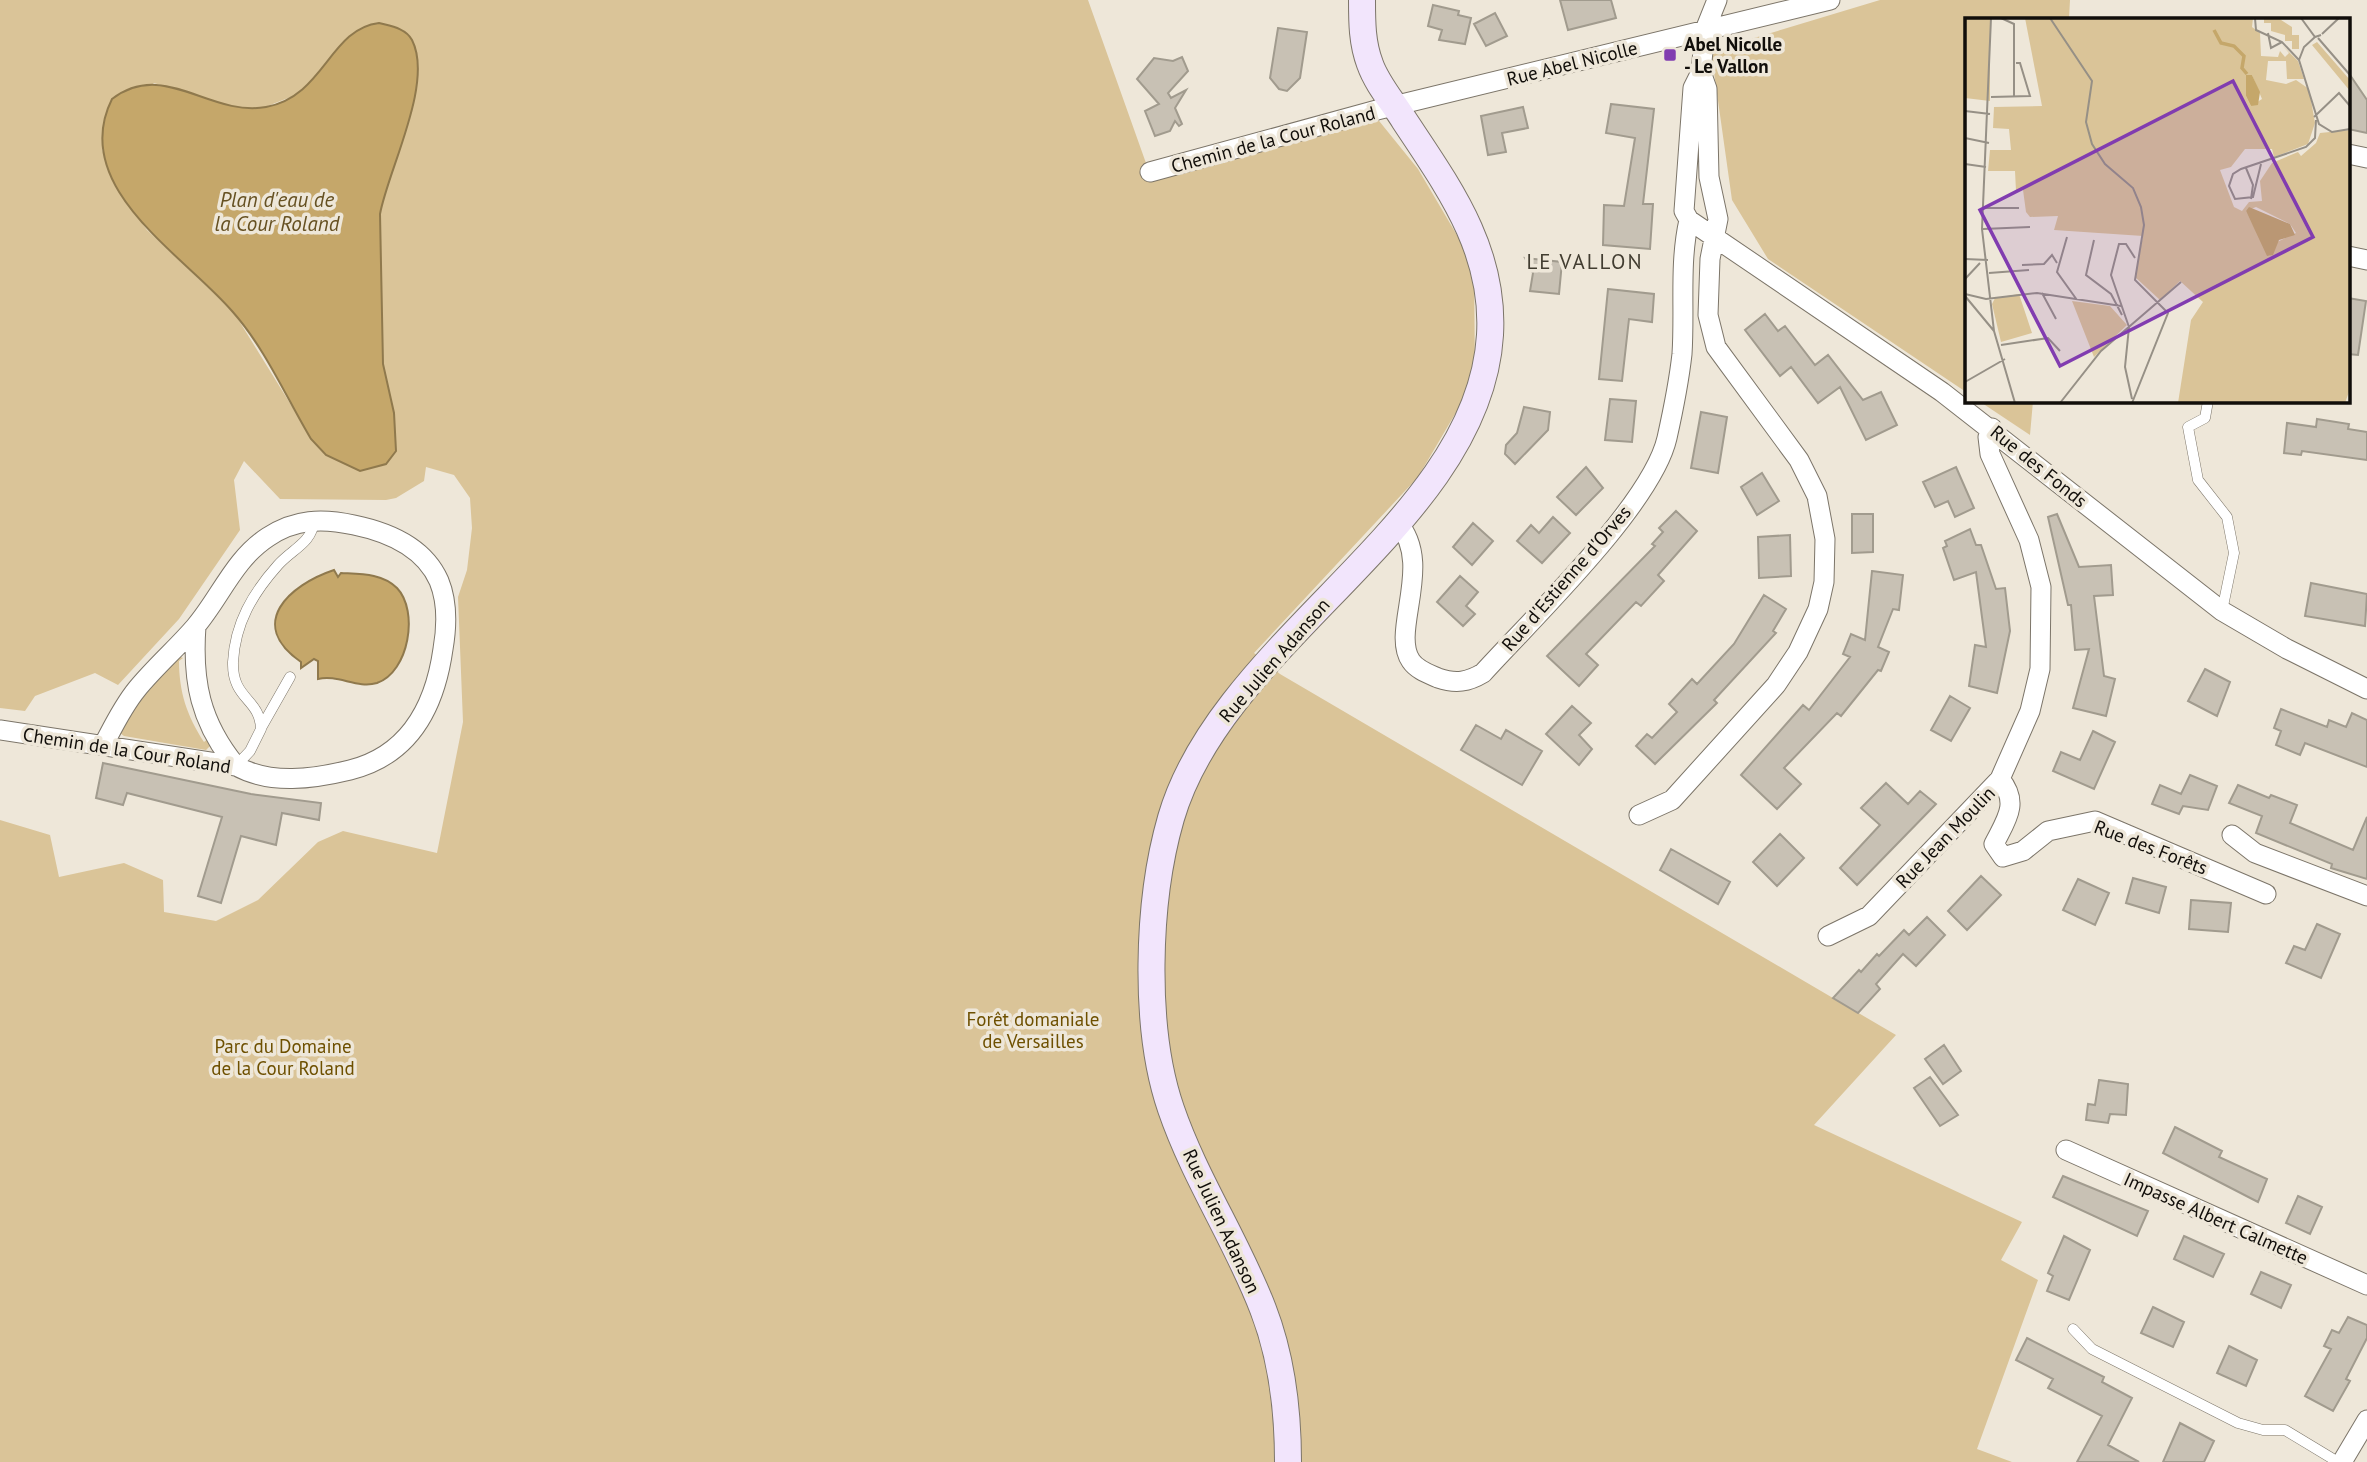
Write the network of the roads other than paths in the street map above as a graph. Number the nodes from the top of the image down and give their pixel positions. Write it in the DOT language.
graph roads {
  1 [pos="1362,0"];
  2 [pos="1717,0"];
  3 [pos="1830,0"];
  4 [pos="1705,30"];
  5 [pos="1701,72"];
  6 [pos="1395,106"];
  7 [pos="1150,172"];
  8 [pos="1689,220"];
  9 [pos="1713,237"];
  10 [pos="2208,402"];
  11 [pos="1992,428"];
  12 [pos="314,521"];
  13 [pos="1397,522"];
  14 [pos="2222,611"];
  15 [pos="196,626"];
  16 [pos="290,677"];
  17 [pos="2367,689"];
  18 [pos="261,729"];
  19 [pos="0,730"];
  20 [pos="104,744"];
  21 [pos="244,771"];
  22 [pos="2000,779"];
  23 [pos="1639,815"];
  24 [pos="2232,835"];
  25 [pos="2266,894"];
  26 [pos="2367,896"];
  27 [pos="1828,936"];
  28 [pos="2066,1150"];
  29 [pos="2367,1285"];
  30 [pos="2073,1329"];
  31 [pos="2367,1420"];
  32 [pos="1288,1462"];
  33 [pos="2340,1462"];
  1 -- 6 [label="main road, Rue Julien Adanson"];
  2 -- 4 [label="street"];
  3 -- 4 [label="street, Rue Abel Nicolle"];
  4 -- 5 [label="street"];
  4 -- 6 [label="street, Rue Abel Nicolle"];
  5 -- 8 [label="street"];
  5 -- 9 [label="street"];
  6 -- 7 [label="street, Chemin de la Cour Roland"];
  6 -- 13 [label="main road, Rue Julien Adanson"];
  8 -- 9 [label="street, Rue des Fonds"];
  8 -- 13 [label="street, Rue d'Estienne d'Orves"];
  9 -- 11 [label="street, Rue des Fonds"];
  9 -- 23 [label="street"];
  10 -- 14 [label="lane"];
  11 -- 14 [label="street, Rue des Fonds"];
  11 -- 22 [label="street, Rue Jean Moulin"];
  12 -- 15 [label="street"];
  12 -- 18 [label="lane"];
  12 -- 21 [label="street"];
  13 -- 32 [label="main road, Rue Julien Adanson"];
  14 -- 17 [label="street, Rue des Fonds"];
  15 -- 20 [label="street"];
  15 -- 21 [label="street"];
  16 -- 18 [label="lane"];
  18 -- 21 [label="lane"];
  19 -- 20 [label="street, Chemin de la Cour Roland"];
  20 -- 21 [label="street, Chemin de la Cour Roland"];
  22 -- 25 [label="street, Rue des Forêts"];
  22 -- 27 [label="street, Rue Jean Moulin"];
  24 -- 26 [label="street"];
  28 -- 29 [label="street, Impasse Albert Calmette"];
  30 -- 33 [label="lane"];
  31 -- 33 [label="street"];
}
